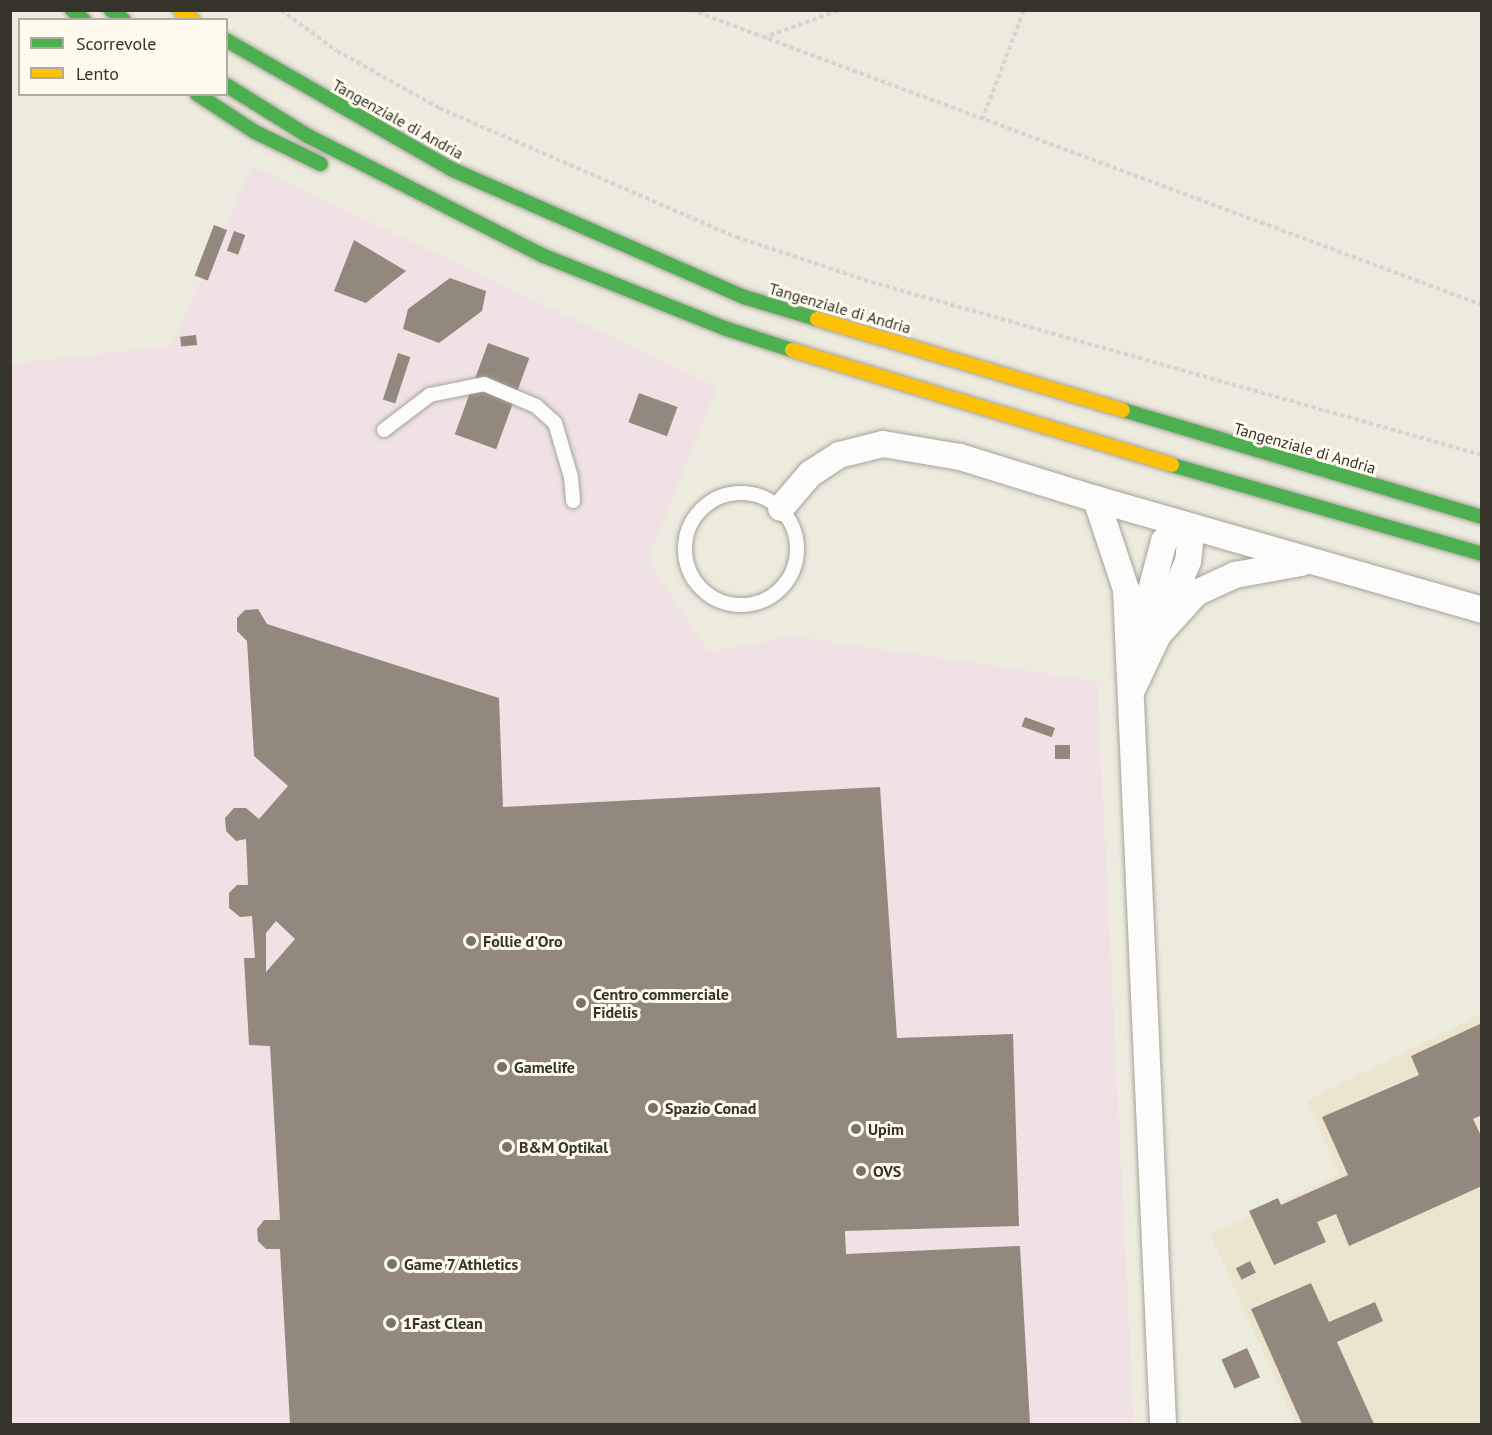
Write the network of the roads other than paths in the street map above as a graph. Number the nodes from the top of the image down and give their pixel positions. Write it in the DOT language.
graph roads {
  1 [pos="228,28"];
  2 [pos="228,41"];
  3 [pos="262,61"];
  4 [pos="228,86"];
  5 [pos="200,96"];
  6 [pos="408,186"];
  7 [pos="384,430"];
  8 [pos="1096,499"];
  9 [pos="573,501"];
  10 [pos="781,508"];
  11 [pos="1482,517"];
  12 [pos="1184,525"];
  13 [pos="1482,554"];
  14 [pos="1308,562"];
  15 [pos="1482,609"];
  16 [pos="1158,635"];
  17 [pos="1131,693"];
  18 [pos="1163,1425"];
  1 -- 3 [label="main road"];
  2 -- 3 [label="main road, Tangenziale di Andria"];
  3 -- 11 [label="main road, Tangenziale di Andria"];
  4 -- 6 [label="main road"];
  5 -- 6 [label="main road"];
  6 -- 13 [label="main road"];
  7 -- 9 [label="lane"];
  8 -- 10 [label="street"];
  8 -- 12 [label="street"];
  8 -- 17 [label="street"];
  10 -- 10 [label="lane"];
  12 -- 14 [label="street"];
  12 -- 16 [label="street"];
  12 -- 17 [label="street"];
  14 -- 15 [label="street"];
  14 -- 16 [label="street"];
  16 -- 17 [label="street"];
  17 -- 18 [label="street"];
}
